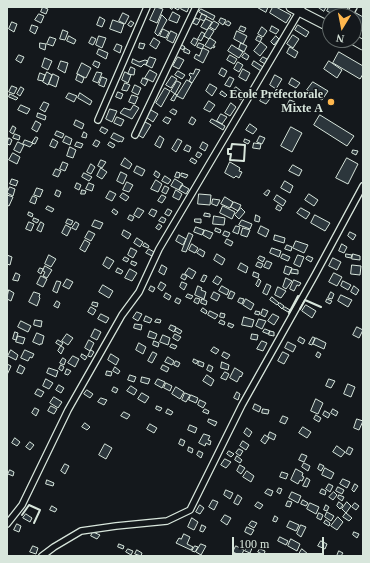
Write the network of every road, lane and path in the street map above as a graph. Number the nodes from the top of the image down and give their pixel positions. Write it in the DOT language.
graph roads {
  1 [pos="147,7"];
  2 [pos="196,7"];
  3 [pos="291,7"];
  4 [pos="301,9"];
  5 [pos="322,22"];
  6 [pos="98,120"];
  7 [pos="135,135"];
  8 [pos="363,186"];
  9 [pos="363,196"];
  10 [pos="355,201"];
  11 [pos="7,524"];
  12 [pos="42,556"];
  1 -- 6 [label="street"];
  2 -- 7 [label="street"];
  3 -- 4 [label="main road"];
  4 -- 5 [label="main road"];
  4 -- 11 [label="street"];
  8 -- 10 [label="street"];
  9 -- 10 [label="street"];
  10 -- 12 [label="street"];
}
